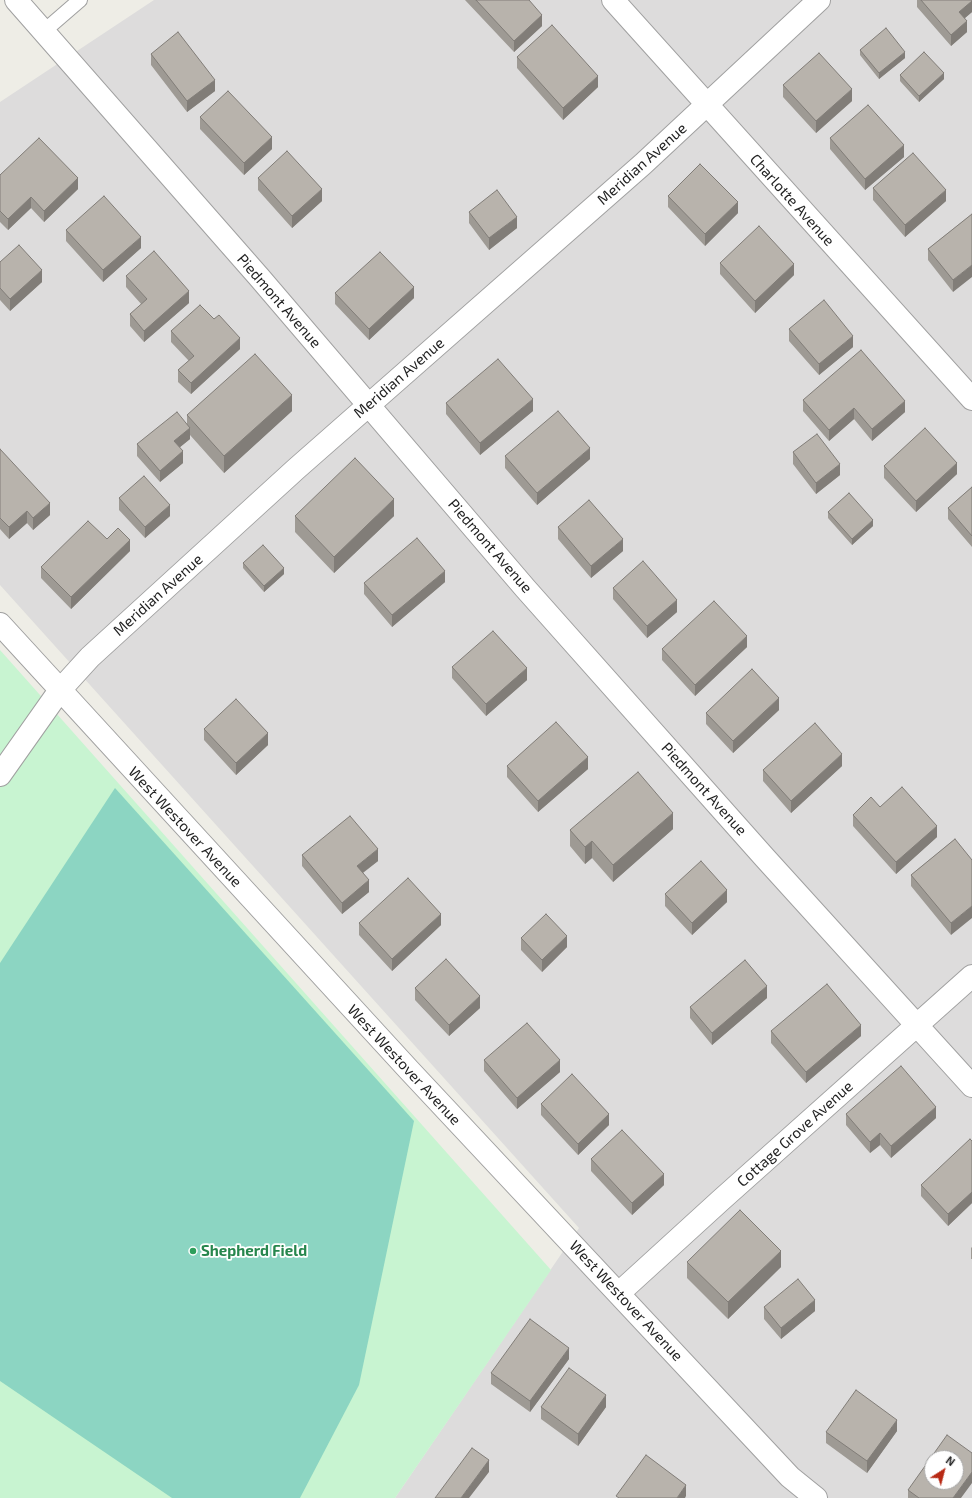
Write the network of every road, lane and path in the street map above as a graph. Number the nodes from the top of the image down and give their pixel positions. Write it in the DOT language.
graph roads {
  1 [pos="16,0"];
  2 [pos="80,0"];
  3 [pos="613,0"];
  4 [pos="819,0"];
  5 [pos="43,32"];
  6 [pos="707,105"];
  7 [pos="972,399"];
  8 [pos="369,405"];
  9 [pos="0,624"];
  10 [pos="60,690"];
  11 [pos="0,775"];
  12 [pos="972,976"];
  13 [pos="917,1026"];
  14 [pos="972,1086"];
  15 [pos="618,1294"];
  16 [pos="816,1498"];
  1 -- 5 [label="street, Piedmont Avenue"];
  2 -- 5 [label="lane"];
  3 -- 6 [label="street, Charlotte Avenue"];
  4 -- 6 [label="street, Meridian Avenue"];
  5 -- 8 [label="street, Piedmont Avenue"];
  6 -- 7 [label="street, Charlotte Avenue"];
  6 -- 8 [label="street, Meridian Avenue"];
  8 -- 10 [label="street, Meridian Avenue"];
  8 -- 13 [label="street, Piedmont Avenue"];
  9 -- 10 [label="street, West Westover Avenue"];
  10 -- 11 [label="street, Meridian Avenue"];
  10 -- 15 [label="street, West Westover Avenue"];
  12 -- 13 [label="street, Cottage Grove Avenue"];
  13 -- 14 [label="street, Piedmont Avenue"];
  13 -- 15 [label="street, Cottage Grove Avenue"];
  15 -- 16 [label="street, West Westover Avenue"];
}
